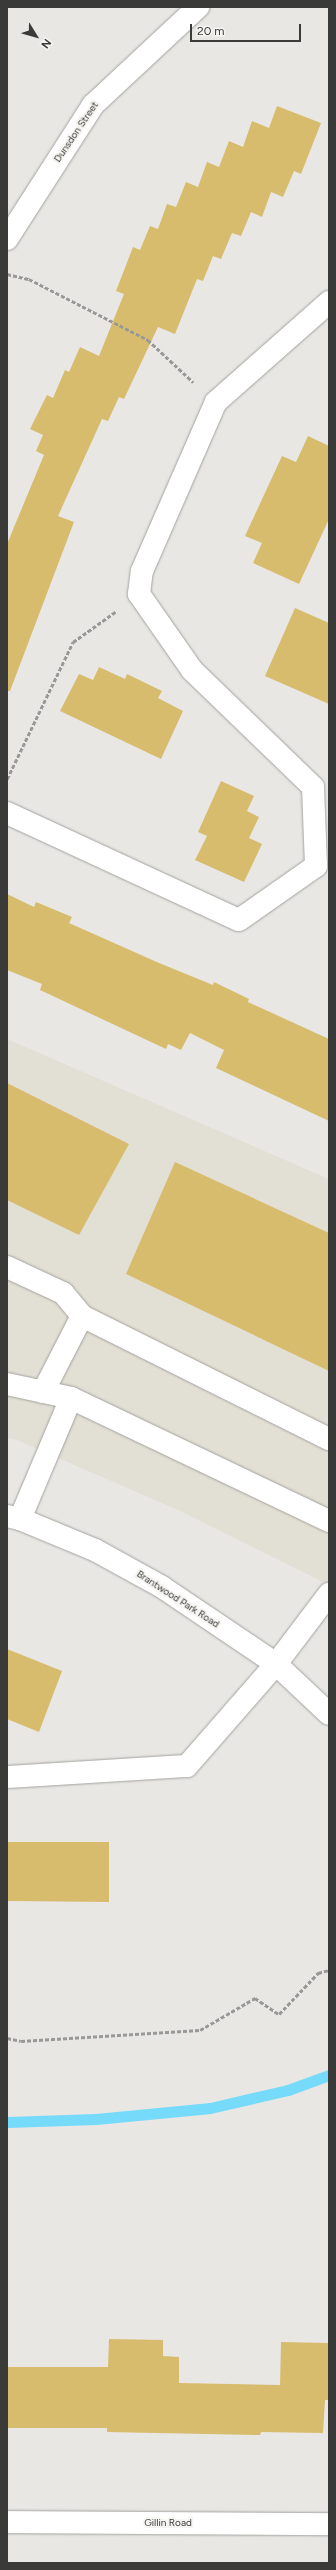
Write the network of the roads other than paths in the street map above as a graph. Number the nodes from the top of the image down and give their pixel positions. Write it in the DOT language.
graph roads {
  1 [pos="198,7"];
  2 [pos="7,239"];
  3 [pos="329,302"];
  4 [pos="7,813"];
  5 [pos="7,1267"];
  6 [pos="82,1316"];
  7 [pos="8,1388"];
  8 [pos="42,1392"];
  9 [pos="71,1398"];
  10 [pos="329,1439"];
  11 [pos="14,1518"];
  12 [pos="329,1521"];
  13 [pos="329,1594"];
  14 [pos="276,1664"];
  15 [pos="329,1714"];
  16 [pos="7,1777"];
  17 [pos="7,2522"];
  18 [pos="329,2524"];
  1 -- 2 [label="street, Dunsdon Street"];
  3 -- 4 [label="street"];
  5 -- 6 [label="street"];
  6 -- 8 [label="street"];
  6 -- 10 [label="street"];
  7 -- 8 [label="street"];
  8 -- 9 [label="street"];
  9 -- 11 [label="street"];
  9 -- 12 [label="street"];
  11 -- 14 [label="street, Brantwood Park Road"];
  13 -- 14 [label="street"];
  14 -- 15 [label="street, Brantwood Park Road"];
  14 -- 16 [label="street"];
  17 -- 18 [label="street, Gillin Road"];
}
